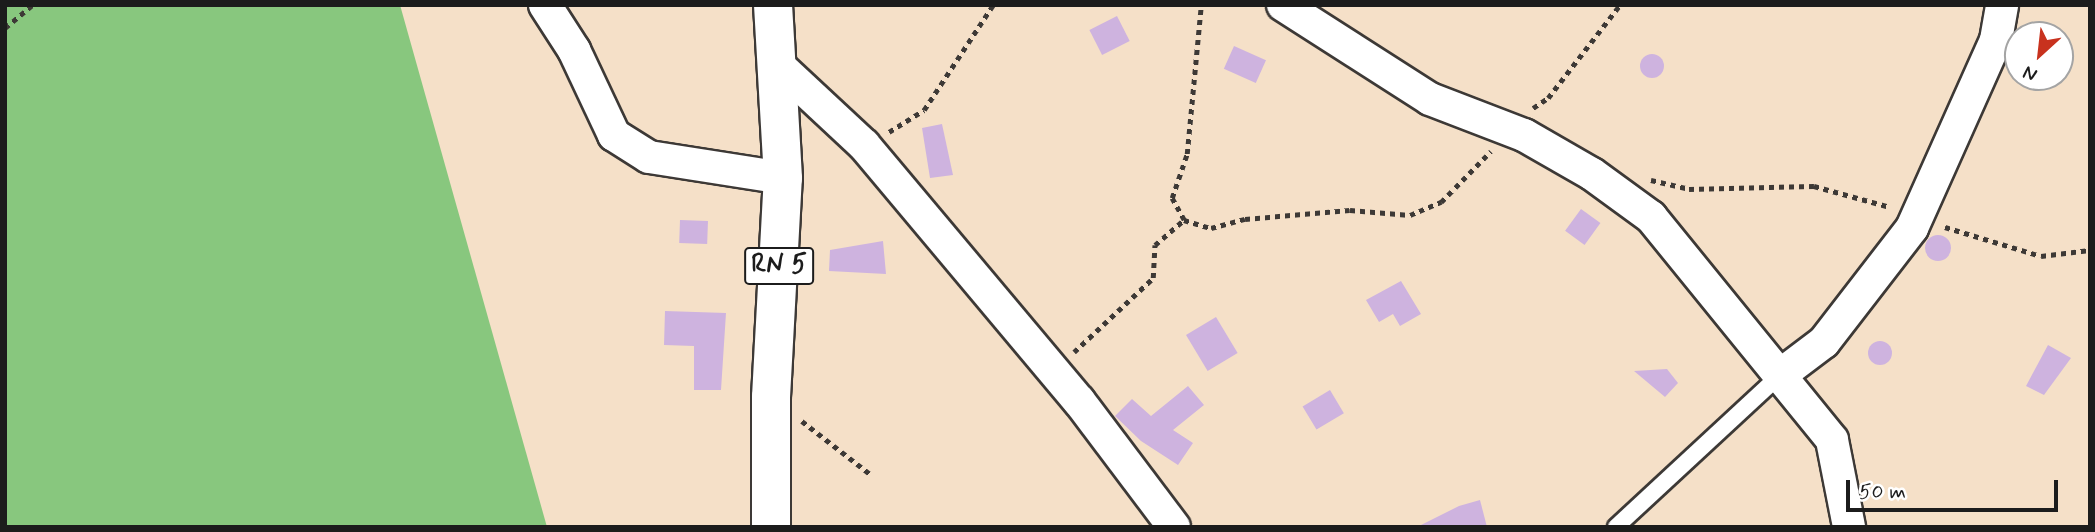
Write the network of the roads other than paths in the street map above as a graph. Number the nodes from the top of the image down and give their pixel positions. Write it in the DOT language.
graph roads {
  1 [pos="545,5"];
  2 [pos="773,5"];
  3 [pos="1283,5"];
  4 [pos="2002,5"];
  5 [pos="777,64"];
  6 [pos="783,178"];
  7 [pos="1779,376"];
  8 [pos="771,527"];
  9 [pos="1174,527"];
  10 [pos="1616,527"];
  11 [pos="1849,527"];
  1 -- 6 [label="street"];
  2 -- 5 [label="main road, RN 5"];
  3 -- 7 [label="street"];
  4 -- 7 [label="street"];
  5 -- 6 [label="main road, RN 5"];
  5 -- 9 [label="street"];
  6 -- 8 [label="main road, RN 5"];
  7 -- 10 [label="lane"];
  7 -- 11 [label="street"];
}
